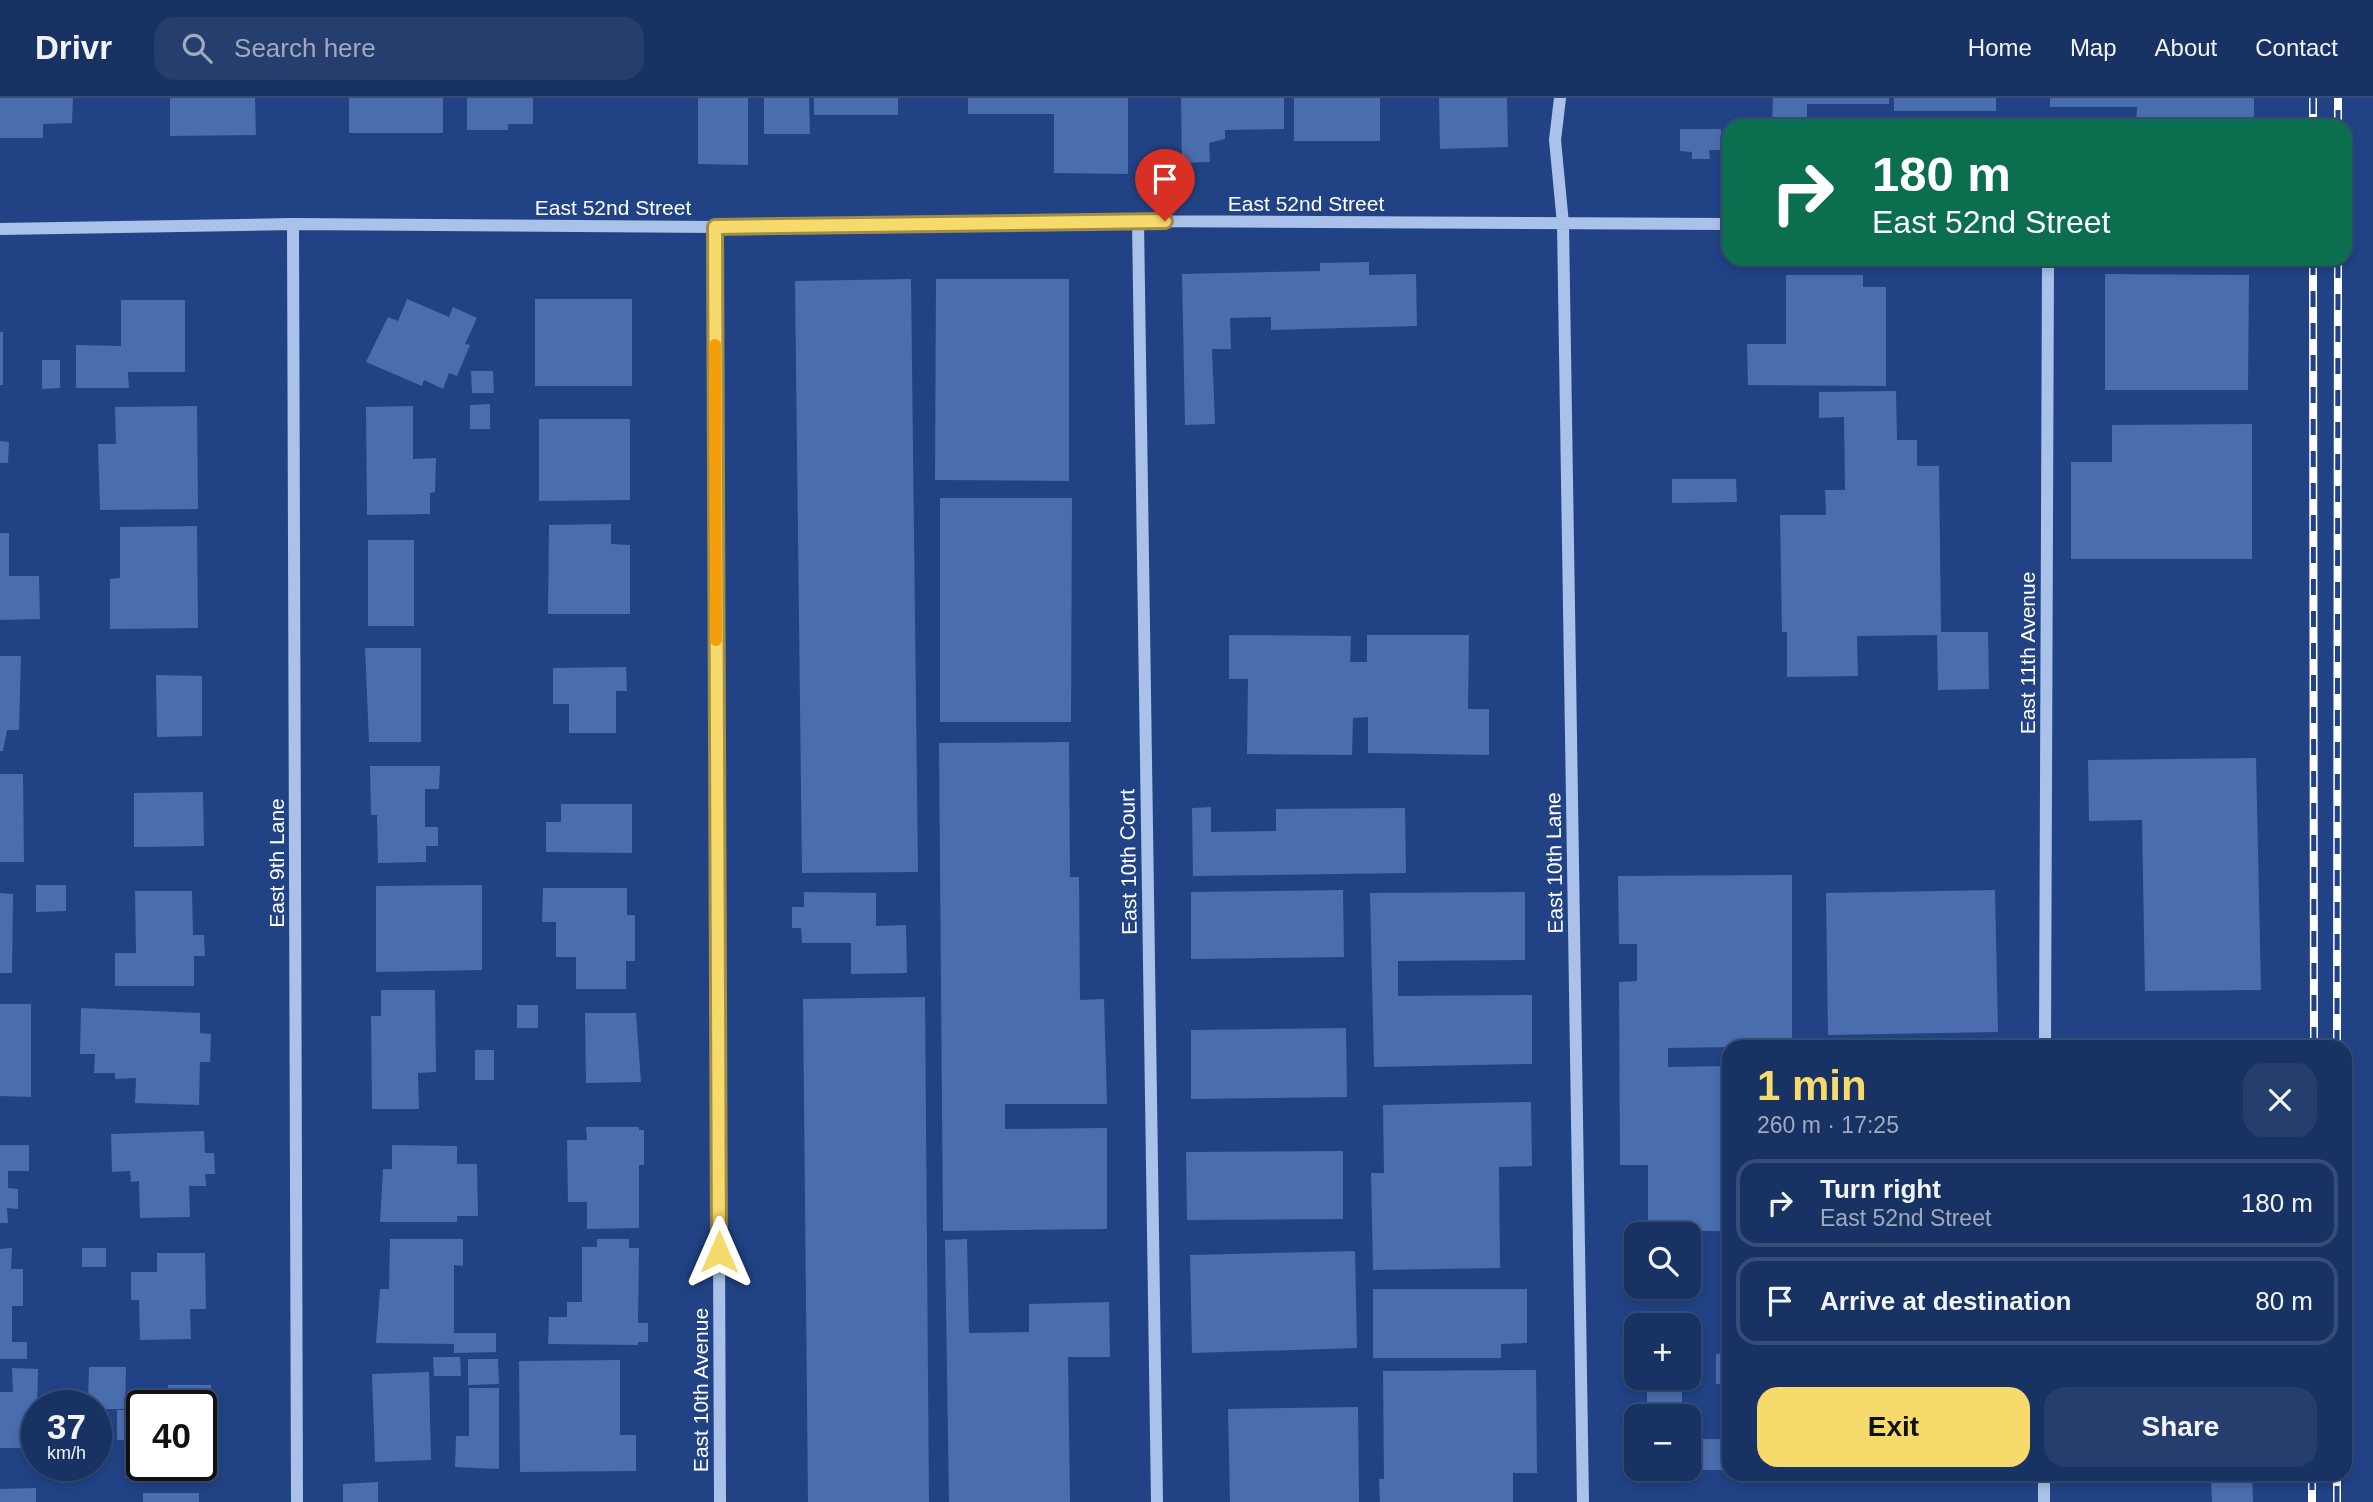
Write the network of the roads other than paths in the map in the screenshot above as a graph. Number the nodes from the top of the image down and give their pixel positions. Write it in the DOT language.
graph roads {
  1 [pos="1560,98"];
  2 [pos="1138,221"];
  3 [pos="1722,223"];
  4 [pos="293,224"];
  5 [pos="1563,224"];
  6 [pos="715,227"];
  7 [pos="0,229"];
  8 [pos="2048,266"];
  9 [pos="2045,1040"];
  10 [pos="2044,1481"];
  11 [pos="297,1502"];
  12 [pos="720,1502"];
  13 [pos="1157,1502"];
  14 [pos="1583,1502"];
  15 [pos="2044,1502"];
  1 -- 5 [label="street, East 10th Lane"];
  2 -- 5 [label="street, East 52nd Street"];
  2 -- 6 [label="street, East 52nd Street"];
  2 -- 13 [label="street, East 10th Court"];
  3 -- 5 [label="street, East 52nd Street"];
  4 -- 6 [label="street, East 52nd Street"];
  4 -- 7 [label="street, East 52nd Street"];
  4 -- 11 [label="street, East 9th Lane"];
  5 -- 14 [label="street, East 10th Lane"];
  6 -- 12 [label="street, East 10th Avenue"];
  8 -- 9 [label="street, East 11th Avenue"];
  10 -- 15 [label="street"];
}
